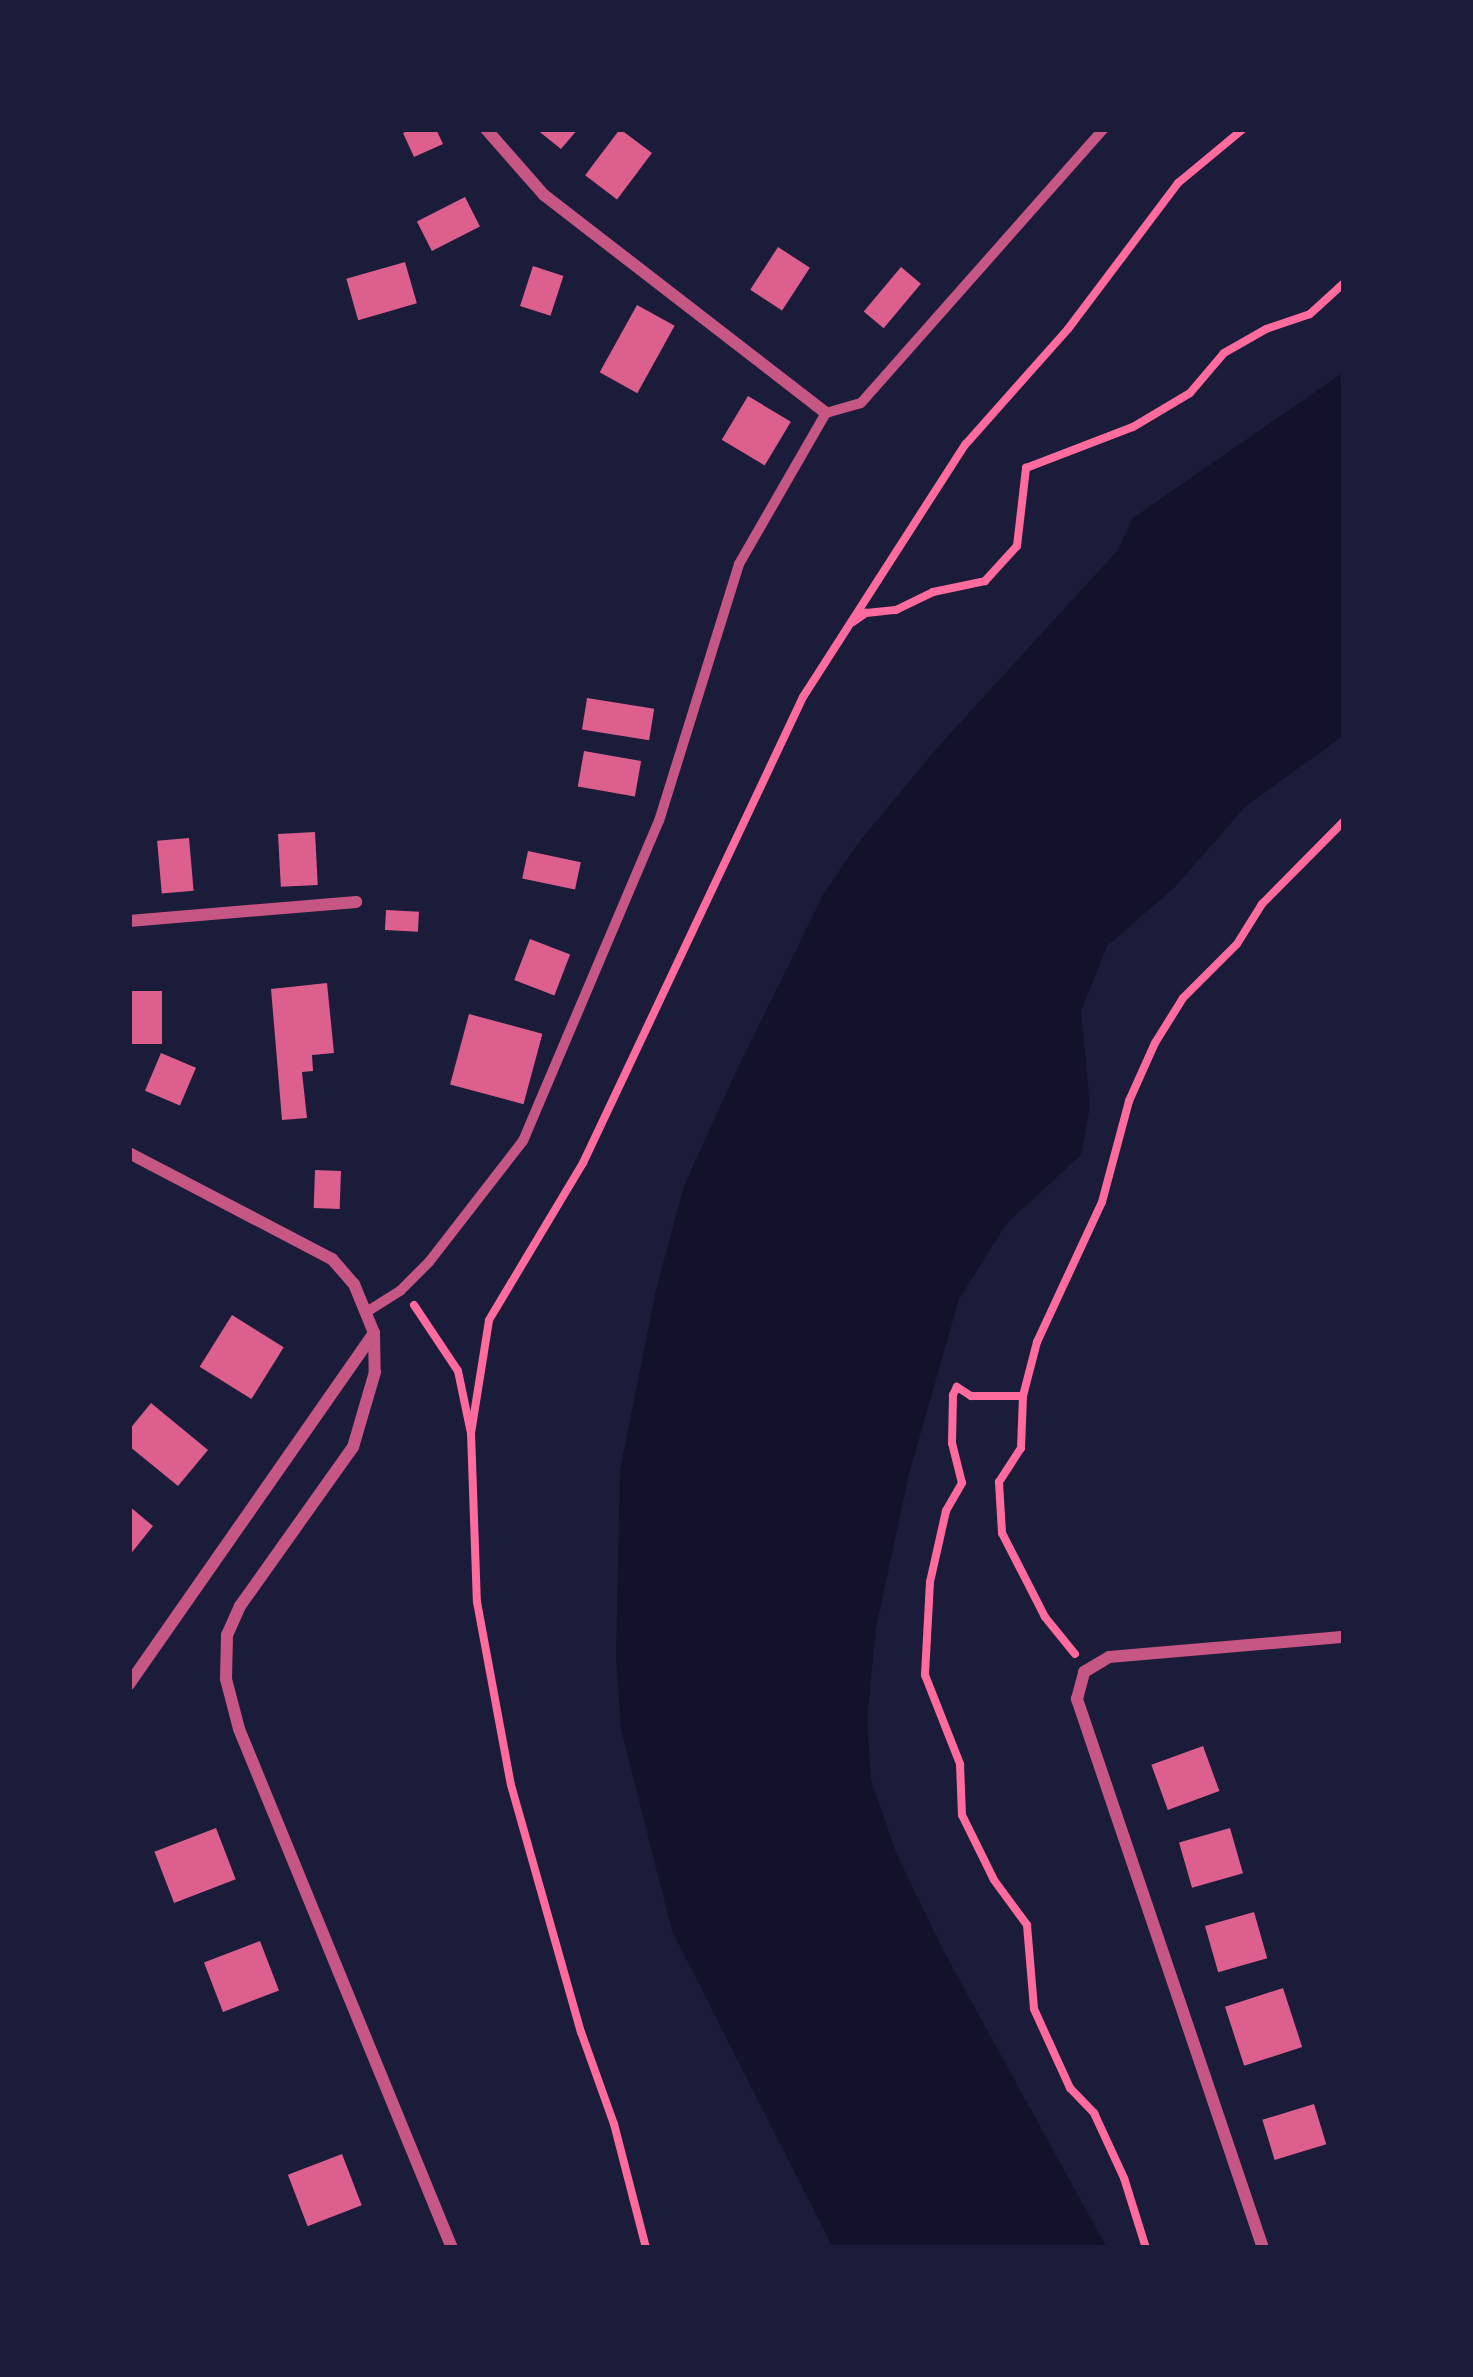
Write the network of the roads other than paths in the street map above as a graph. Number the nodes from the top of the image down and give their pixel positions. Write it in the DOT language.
graph roads {
  1 [pos="486,129"];
  2 [pos="1103,129"];
  3 [pos="826,413"];
  4 [pos="356,902"];
  5 [pos="129,921"];
  6 [pos="129,1154"];
  7 [pos="368,1311"];
  8 [pos="374,1334"];
  9 [pos="1344,1636"];
  10 [pos="129,1684"];
  11 [pos="452,2248"];
  12 [pos="1262,2248"];
  1 -- 3 [label="street"];
  2 -- 3 [label="street"];
  3 -- 7 [label="street"];
  4 -- 5 [label="street"];
  6 -- 7 [label="street"];
  7 -- 8 [label="street"];
  8 -- 10 [label="street"];
  8 -- 11 [label="street"];
  9 -- 12 [label="street"];
}
